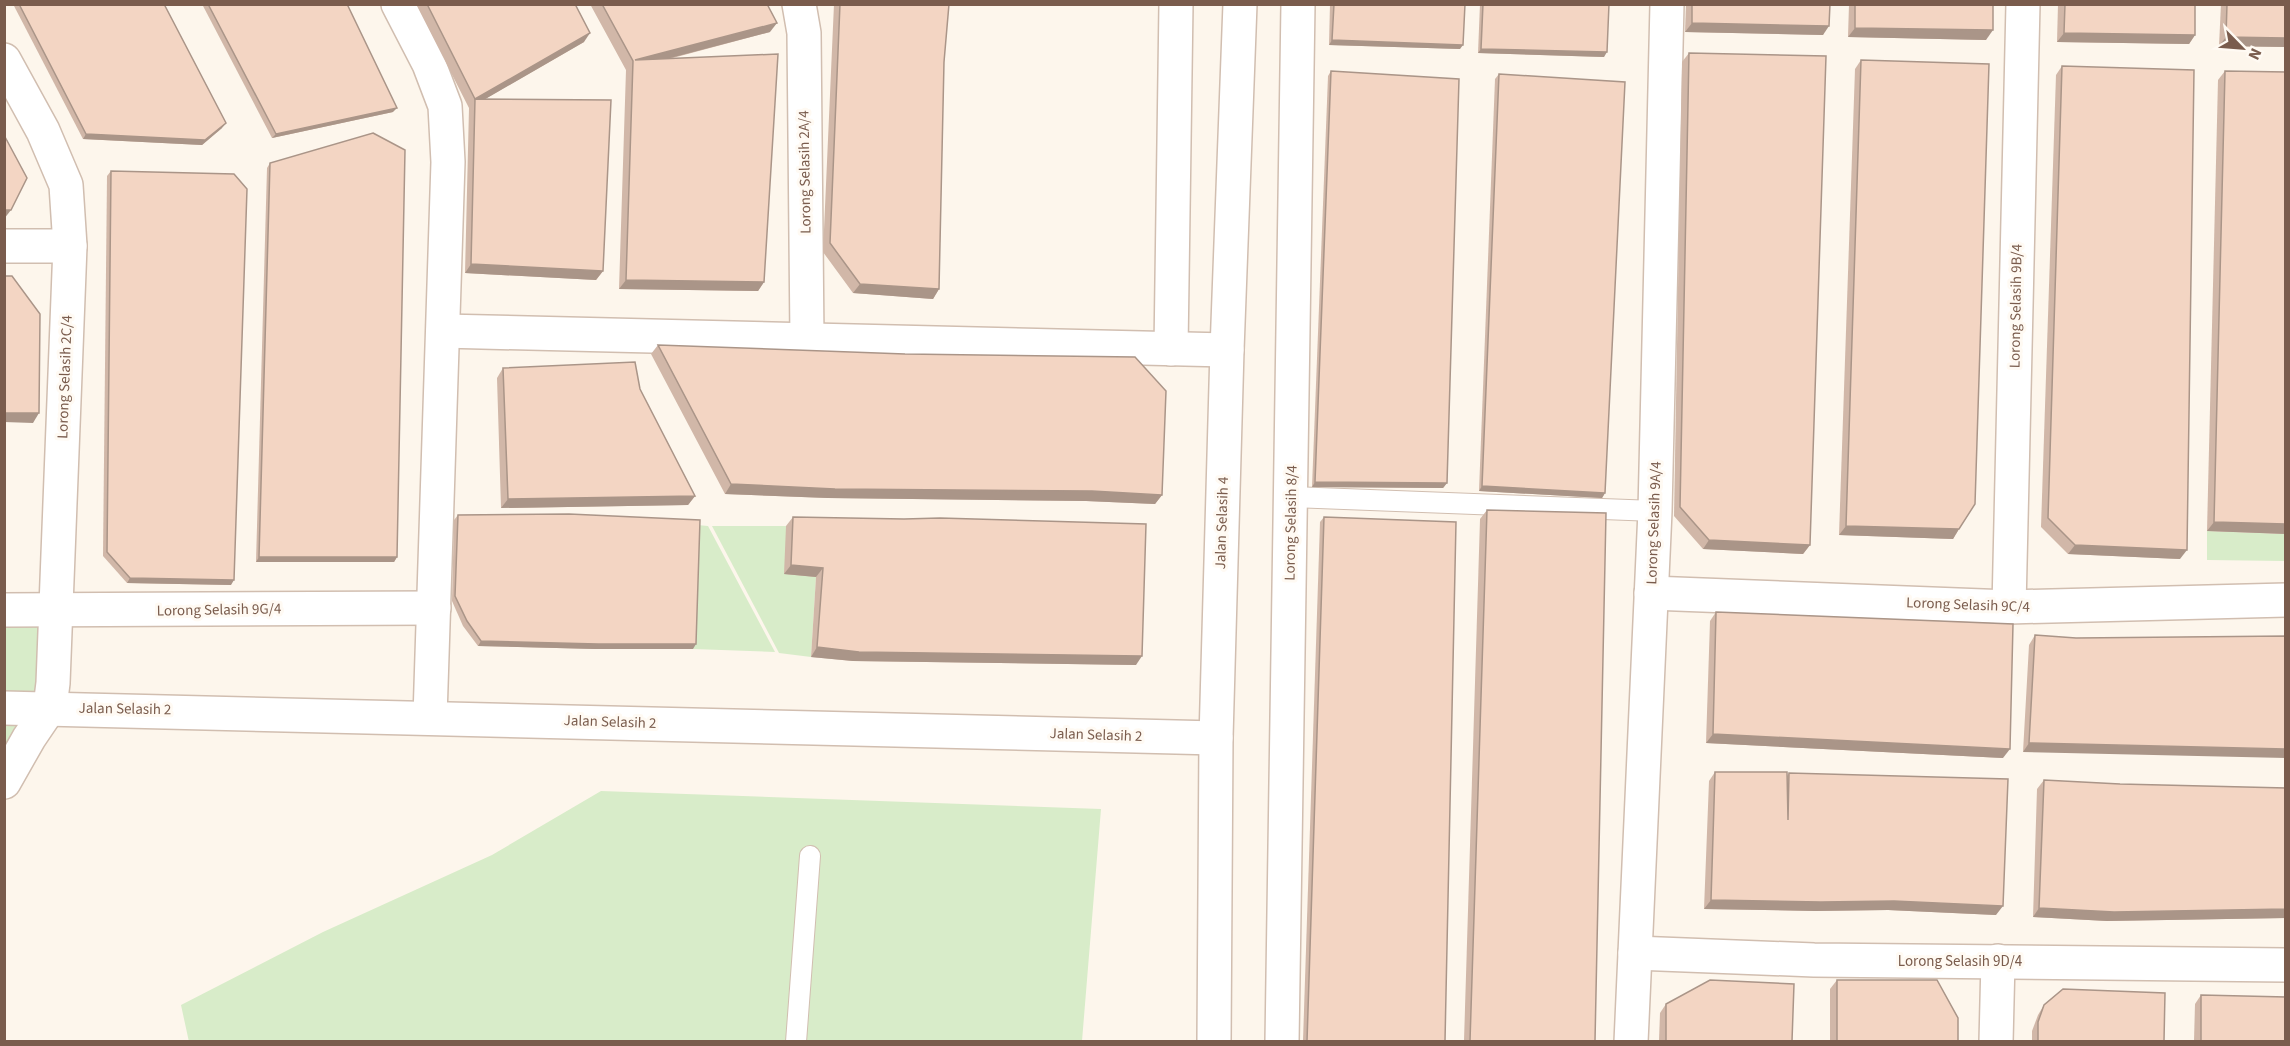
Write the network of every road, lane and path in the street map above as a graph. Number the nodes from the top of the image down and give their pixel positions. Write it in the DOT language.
graph roads {
  1 [pos="398,4"];
  2 [pos="799,4"];
  3 [pos="1176,4"];
  4 [pos="1240,4"];
  5 [pos="1298,4"];
  6 [pos="1667,4"];
  7 [pos="2023,4"];
  8 [pos="4,60"];
  9 [pos="4,246"];
  10 [pos="70,246"];
  11 [pos="443,331"];
  12 [pos="807,340"];
  13 [pos="1171,349"];
  14 [pos="1227,350"];
  15 [pos="1292,497"];
  16 [pos="1655,511"];
  17 [pos="1651,593"];
  18 [pos="2286,600"];
  19 [pos="2009,607"];
  20 [pos="434,608"];
  21 [pos="4,610"];
  22 [pos="57,611"];
  23 [pos="50,707"];
  24 [pos="4,708"];
  25 [pos="430,717"];
  26 [pos="1216,738"];
  27 [pos="4,782"];
  28 [pos="810,856"];
  29 [pos="1635,953"];
  30 [pos="1998,961"];
  31 [pos="2286,965"];
  32 [pos="796,1041"];
  33 [pos="1214,1041"];
  34 [pos="1282,1041"];
  35 [pos="1631,1041"];
  36 [pos="1996,1041"];
  1 -- 11 [label="street"];
  2 -- 12 [label="street, Lorong Selasih 2A/4"];
  3 -- 13 [label="street"];
  4 -- 14 [label="street, Jalan Selasih 4"];
  5 -- 15 [label="street, Lorong Selasih 8/4"];
  6 -- 16 [label="street, Lorong Selasih 9A/4"];
  7 -- 19 [label="street, Lorong Selasih 9B/4"];
  8 -- 10 [label="street, Lorong Selasih 2C/4"];
  9 -- 10 [label="street"];
  10 -- 22 [label="street, Lorong Selasih 2C/4"];
  11 -- 12 [label="street"];
  11 -- 20 [label="street"];
  12 -- 13 [label="street"];
  13 -- 14 [label="street"];
  14 -- 26 [label="street, Jalan Selasih 4"];
  15 -- 16 [label="lane"];
  15 -- 34 [label="street, Lorong Selasih 8/4"];
  16 -- 17 [label="street, Lorong Selasih 9A/4"];
  17 -- 19 [label="street, Lorong Selasih 9C/4"];
  17 -- 29 [label="street, Lorong Selasih 9A/4"];
  18 -- 19 [label="street, Lorong Selasih 9C/4"];
  20 -- 22 [label="street, Lorong Selasih 9G/4"];
  20 -- 25 [label="street"];
  21 -- 22 [label="street, Lorong Selasih 9G/4"];
  22 -- 23 [label="street, Lorong Selasih 2C/4"];
  23 -- 24 [label="street, Jalan Selasih 2"];
  23 -- 25 [label="street, Jalan Selasih 2"];
  23 -- 27 [label="street"];
  25 -- 26 [label="street, Jalan Selasih 2"];
  26 -- 33 [label="street, Jalan Selasih 4"];
  28 -- 32 [label="lane"];
  29 -- 30 [label="street, Lorong Selasih 9D/4"];
  29 -- 35 [label="street, Lorong Selasih 9A/4"];
  30 -- 31 [label="street, Lorong Selasih 9D/4"];
  30 -- 36 [label="street"];
}
